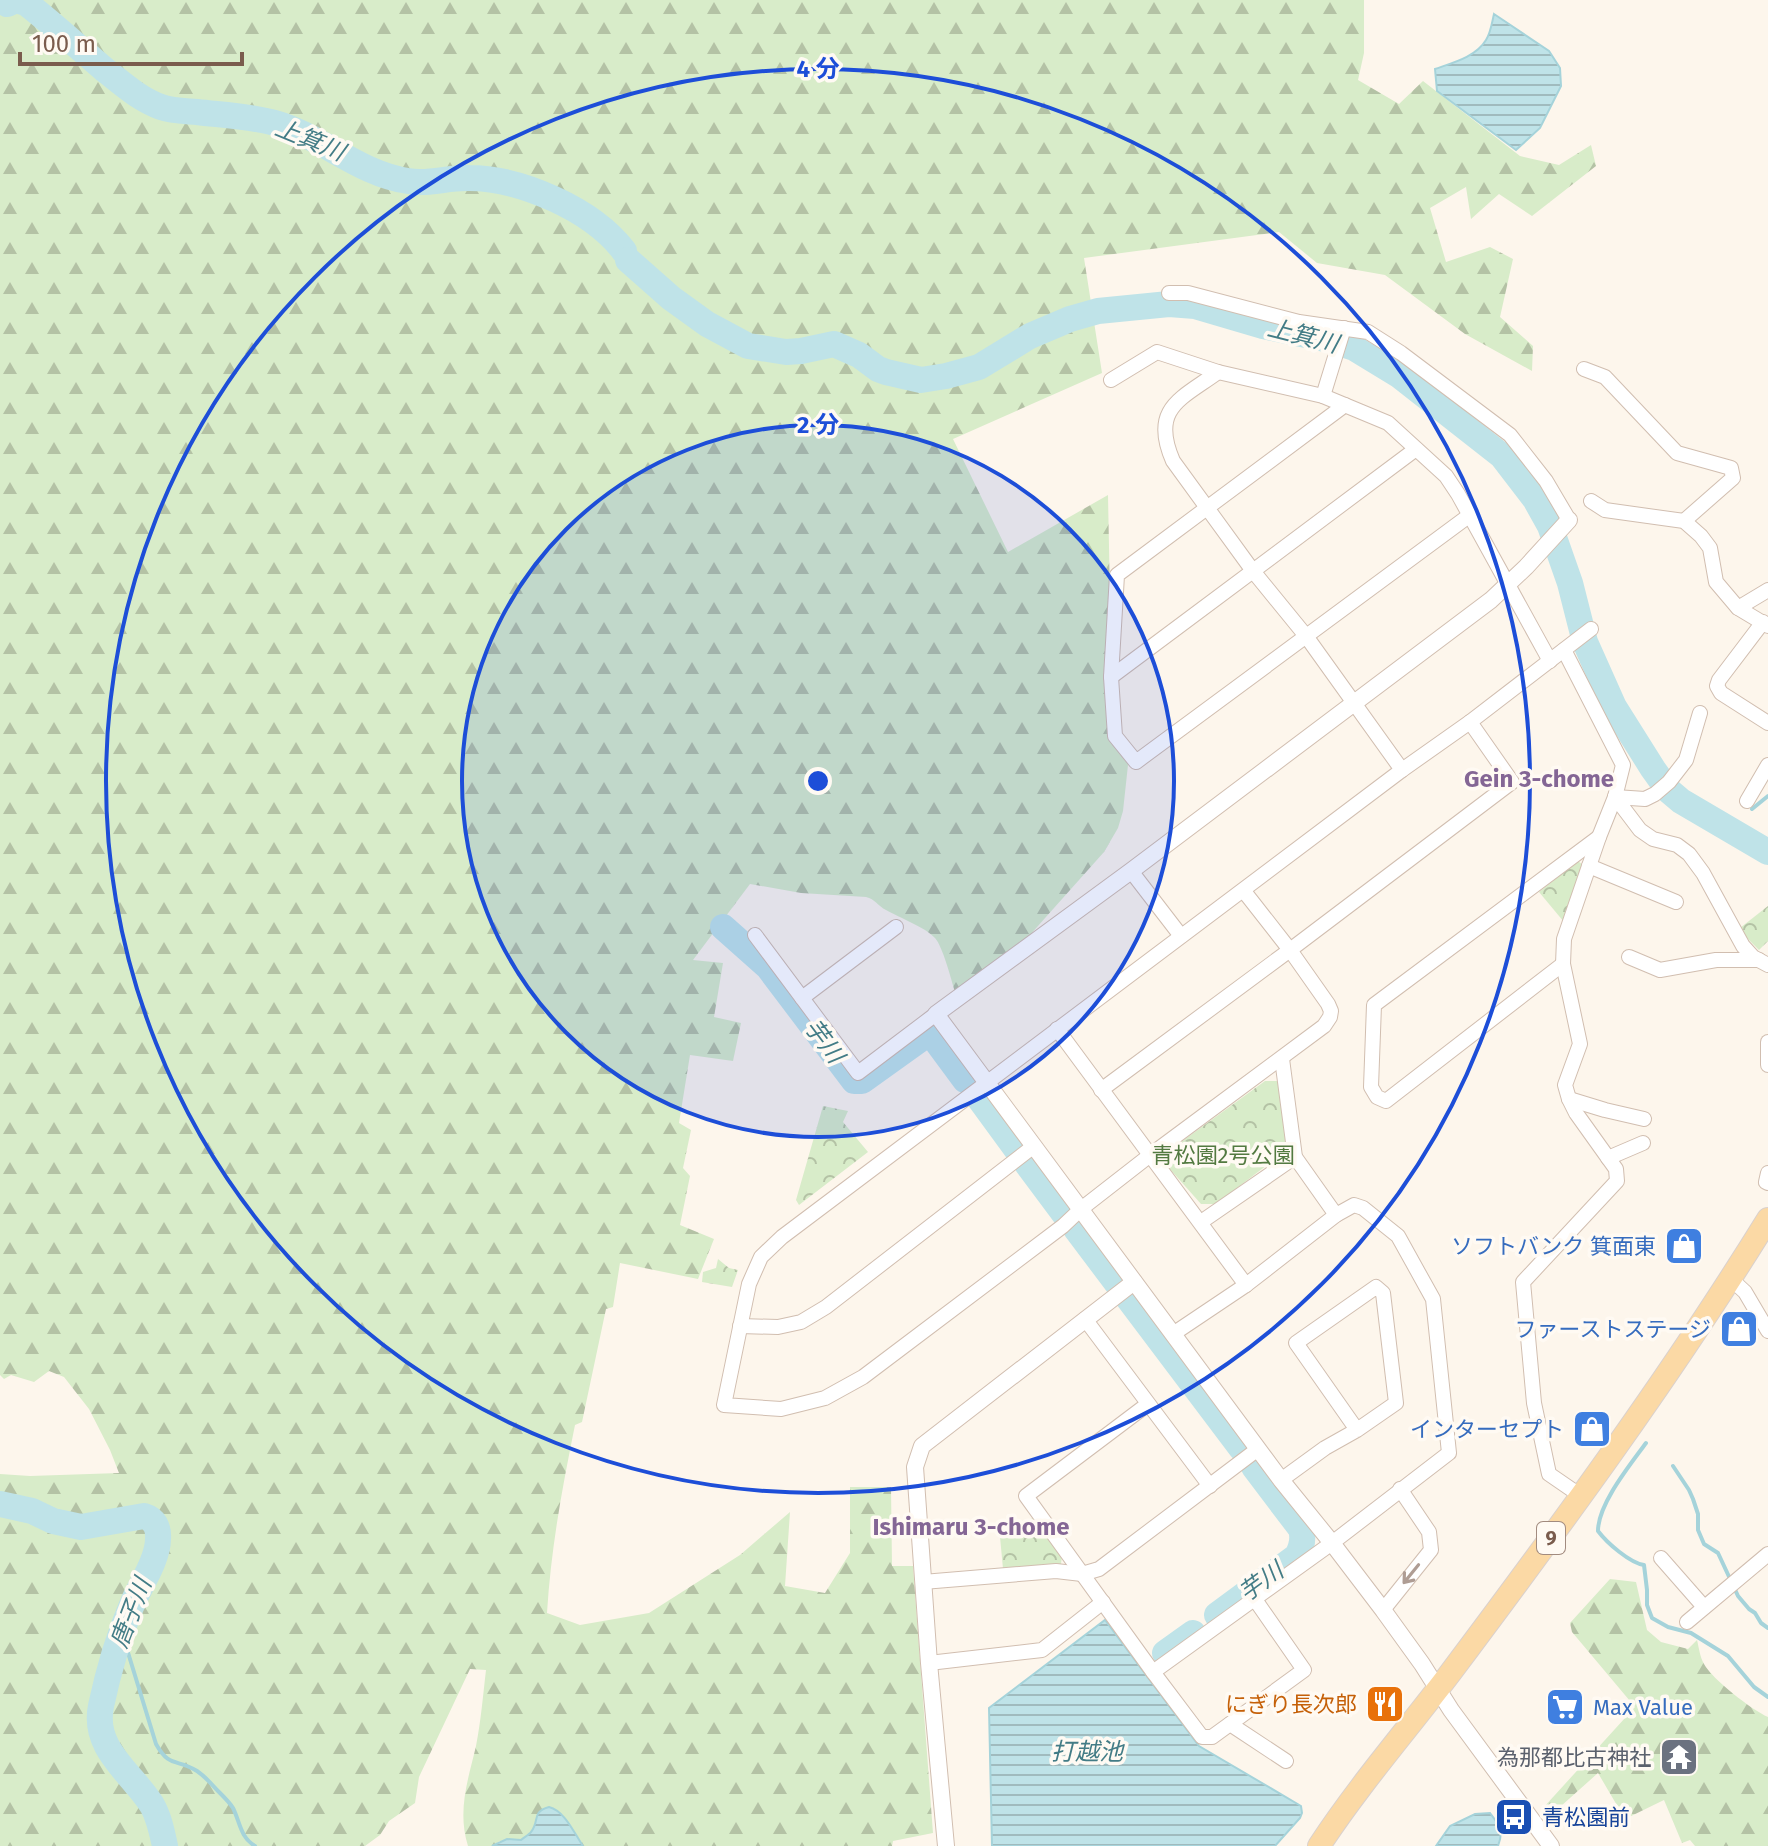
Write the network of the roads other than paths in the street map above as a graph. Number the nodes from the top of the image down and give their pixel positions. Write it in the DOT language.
graph roads {
  1 [pos="1169,293"];
  2 [pos="1343,332"];
  3 [pos="1584,369"];
  4 [pos="1218,372"];
  5 [pos="1111,380"];
  6 [pos="1323,396"];
  7 [pos="1345,405"];
  8 [pos="1416,449"];
  9 [pos="1591,501"];
  10 [pos="1207,507"];
  11 [pos="1470,515"];
  12 [pos="1684,521"];
  13 [pos="1559,531"];
  14 [pos="1253,571"];
  15 [pos="1508,585"];
  16 [pos="1768,590"];
  17 [pos="1738,608"];
  18 [pos="1766,624"];
  19 [pos="1586,633"];
  20 [pos="1306,636"];
  21 [pos="1564,650"];
  22 [pos="1550,661"];
  23 [pos="1111,677"];
  24 [pos="1354,703"];
  25 [pos="1700,713"];
  26 [pos="1470,722"];
  27 [pos="1768,723"];
  28 [pos="1768,765"];
  29 [pos="1402,770"];
  30 [pos="1615,797"];
  31 [pos="1747,801"];
  32 [pos="1599,837"];
  33 [pos="1589,866"];
  34 [pos="1131,871"];
  35 [pos="1243,890"];
  36 [pos="1676,902"];
  37 [pos="896,927"];
  38 [pos="755,935"];
  39 [pos="1181,936"];
  40 [pos="1290,950"];
  41 [pos="1629,957"];
  42 [pos="1764,963"];
  43 [pos="1563,964"];
  44 [pos="802,998"];
  45 [pos="936,1014"];
  46 [pos="1057,1029"];
  47 [pos="1768,1042"];
  48 [pos="1282,1059"];
  49 [pos="1768,1065"];
  50 [pos="986,1082"];
  51 [pos="1101,1090"];
  52 [pos="1569,1099"];
  53 [pos="1644,1119"];
  54 [pos="1643,1143"];
  55 [pos="1034,1146"];
  56 [pos="1149,1156"];
  57 [pos="1295,1157"];
  58 [pos="1608,1158"];
  59 [pos="1768,1173"];
  60 [pos="1768,1183"];
  61 [pos="1081,1209"];
  62 [pos="1336,1215"];
  63 [pos="1768,1219"];
  64 [pos="1201,1222"];
  65 [pos="1731,1279"];
  66 [pos="1246,1285"];
  67 [pos="1126,1288"];
  68 [pos="1085,1319"];
  69 [pos="740,1326"];
  70 [pos="1768,1331"];
  71 [pos="1173,1334"];
  72 [pos="1148,1404"];
  73 [pos="1357,1430"];
  74 [pos="1258,1449"];
  75 [pos="1281,1480"];
  76 [pos="1210,1486"];
  77 [pos="1400,1489"];
  78 [pos="1581,1496"];
  79 [pos="1332,1543"];
  80 [pos="1768,1554"];
  81 [pos="1661,1558"];
  82 [pos="1082,1574"];
  83 [pos="923,1582"];
  84 [pos="1254,1598"];
  85 [pos="1103,1602"];
  86 [pos="1704,1607"];
  87 [pos="1383,1610"];
  88 [pos="1687,1622"];
  89 [pos="929,1663"];
  90 [pos="1153,1672"];
  91 [pos="1437,1689"];
  92 [pos="1230,1724"];
  93 [pos="1286,1761"];
  94 [pos="946,1846"];
  95 [pos="1319,1846"];
  96 [pos="1551,1846"];
  1 -- 2 [label="street"];
  2 -- 6 [label="street"];
  2 -- 13 [label="street"];
  3 -- 12 [label="street"];
  4 -- 5 [label="street"];
  4 -- 6 [label="street"];
  4 -- 10 [label="street"];
  6 -- 7 [label="street"];
  7 -- 8 [label="street"];
  7 -- 10 [label="street"];
  8 -- 11 [label="street"];
  8 -- 14 [label="street"];
  9 -- 12 [label="street"];
  10 -- 14 [label="street"];
  10 -- 23 [label="street"];
  11 -- 15 [label="street"];
  11 -- 20 [label="street"];
  12 -- 17 [label="street"];
  13 -- 15 [label="street"];
  14 -- 20 [label="street"];
  14 -- 23 [label="street"];
  15 -- 22 [label="street"];
  15 -- 24 [label="street"];
  16 -- 17 [label="street"];
  17 -- 18 [label="street"];
  18 -- 27 [label="street"];
  19 -- 21 [label="street"];
  20 -- 23 [label="street"];
  20 -- 24 [label="street"];
  21 -- 22 [label="street"];
  21 -- 30 [label="street"];
  22 -- 26 [label="street"];
  24 -- 29 [label="street"];
  24 -- 34 [label="street"];
  25 -- 30 [label="street"];
  26 -- 29 [label="street"];
  26 -- 40 [label="street"];
  28 -- 31 [label="street"];
  29 -- 35 [label="street"];
  30 -- 32 [label="street"];
  30 -- 42 [label="street"];
  32 -- 33 [label="street"];
  32 -- 43 [label="street"];
  33 -- 36 [label="street"];
  33 -- 43 [label="street"];
  34 -- 39 [label="street"];
  34 -- 45 [label="street"];
  35 -- 39 [label="street"];
  35 -- 40 [label="street"];
  37 -- 44 [label="street"];
  38 -- 44 [label="street"];
  39 -- 46 [label="street"];
  40 -- 48 [label="street"];
  40 -- 51 [label="street"];
  41 -- 42 [label="street"];
  43 -- 52 [label="street"];
  44 -- 45 [label="street"];
  45 -- 50 [label="street"];
  46 -- 50 [label="street"];
  46 -- 51 [label="street"];
  47 -- 49 [label="street"];
  48 -- 56 [label="street"];
  48 -- 57 [label="street"];
  50 -- 55 [label="street"];
  50 -- 69 [label="street"];
  51 -- 56 [label="street"];
  52 -- 53 [label="street"];
  52 -- 58 [label="street"];
  54 -- 58 [label="street"];
  55 -- 61 [label="street"];
  55 -- 69 [label="street"];
  56 -- 61 [label="street"];
  56 -- 64 [label="street"];
  57 -- 62 [label="street"];
  57 -- 64 [label="street"];
  58 -- 78 [label="street"];
  59 -- 60 [label="street"];
  61 -- 67 [label="street"];
  61 -- 69 [label="street"];
  62 -- 66 [label="street"];
  62 -- 77 [label="street"];
  63 -- 65 [label="main road, 9"];
  64 -- 66 [label="street"];
  65 -- 70 [label="street"];
  65 -- 78 [label="main road, 9"];
  66 -- 71 [label="street"];
  67 -- 68 [label="street"];
  67 -- 71 [label="street"];
  68 -- 72 [label="street"];
  68 -- 83 [label="street"];
  71 -- 74 [label="street"];
  72 -- 76 [label="street"];
  72 -- 82 [label="street"];
  73 -- 73 [label="street"];
  73 -- 75 [label="street"];
  74 -- 75 [label="street"];
  74 -- 76 [label="street"];
  75 -- 79 [label="street"];
  76 -- 82 [label="street"];
  77 -- 79 [label="street"];
  77 -- 87 [label="street, one-way"];
  78 -- 91 [label="main road, 9"];
  79 -- 84 [label="street"];
  79 -- 87 [label="street"];
  80 -- 86 [label="street"];
  81 -- 86 [label="street"];
  82 -- 83 [label="street"];
  82 -- 85 [label="street"];
  83 -- 89 [label="street"];
  84 -- 90 [label="street"];
  84 -- 92 [label="street"];
  85 -- 89 [label="street"];
  85 -- 90 [label="street"];
  86 -- 88 [label="street"];
  87 -- 91 [label="street"];
  89 -- 94 [label="street"];
  90 -- 92 [label="street"];
  91 -- 95 [label="main road, 9"];
  91 -- 96 [label="street"];
  92 -- 93 [label="street"];
}
